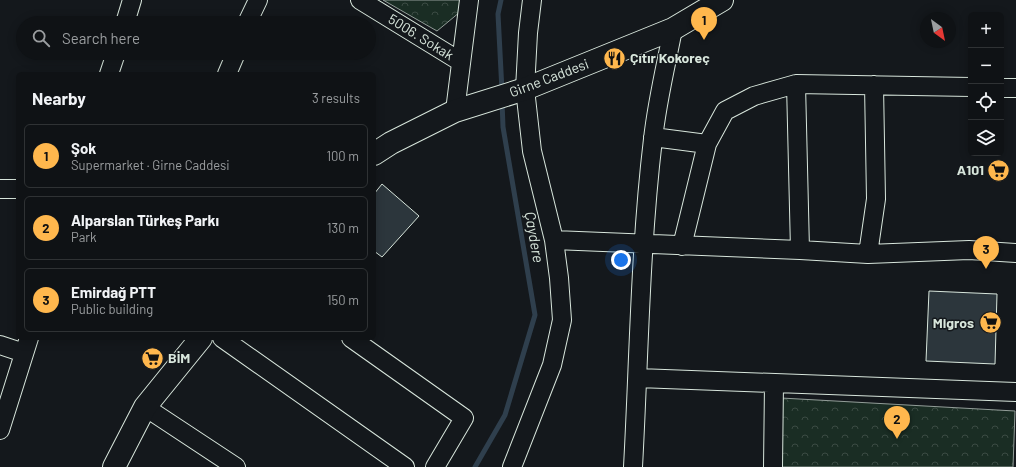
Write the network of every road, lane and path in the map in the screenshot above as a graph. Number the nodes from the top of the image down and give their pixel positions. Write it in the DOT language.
graph roads {
  1 [pos="132,0"];
  2 [pos="258,0"];
  3 [pos="360,0"];
  4 [pos="469,0"];
  5 [pos="532,0"];
  6 [pos="722,0"];
  7 [pos="127,16"];
  8 [pos="250,16"];
  9 [pos="673,29"];
  10 [pos="114,60"];
  11 [pos="233,60"];
  12 [pos="461,62"];
  13 [pos="110,72"];
  14 [pos="228,72"];
  15 [pos="796,84"];
  16 [pos="874,85"];
  17 [pos="968,87"];
  18 [pos="1004,88"];
  19 [pos="1016,88"];
  20 [pos="525,89"];
  21 [pos="463,108"];
  22 [pos="653,137"];
  23 [pos="707,144"];
  24 [pos="376,153"];
  25 [pos="0,189"];
  26 [pos="16,189"];
  27 [pos="554,240"];
  28 [pos="643,243"];
  29 [pos="682,246"];
  30 [pos="800,250"];
  31 [pos="868,254"];
  32 [pos="1016,254"];
  33 [pos="199,340"];
  34 [pos="225,340"];
  35 [pos="354,340"];
  36 [pos="0,345"];
  37 [pos="26,346"];
  38 [pos="638,378"];
  39 [pos="774,383"];
  40 [pos="1016,392"];
  41 [pos="145,407"];
  42 [pos="0,430"];
  43 [pos="114,467"];
  44 [pos="236,467"];
  45 [pos="405,467"];
  46 [pos="435,467"];
  47 [pos="512,467"];
  48 [pos="633,467"];
  49 [pos="773,467"];
  1 -- 7 [label="street"];
  2 -- 8 [label="street"];
  3 -- 12 [label="street, 5006. Sokak"];
  4 -- 12 [label="street"];
  5 -- 20 [label="street"];
  6 -- 9 [label="main road, Girne Caddesi"];
  9 -- 20 [label="main road, Girne Caddesi"];
  9 -- 22 [label="street"];
  10 -- 13 [label="street"];
  11 -- 14 [label="street"];
  12 -- 21 [label="street"];
  15 -- 16 [label="street"];
  15 -- 23 [label="street"];
  15 -- 30 [label="street"];
  16 -- 17 [label="street"];
  16 -- 31 [label="street"];
  18 -- 19 [label="street"];
  20 -- 21 [label="main road, Girne Caddesi"];
  20 -- 27 [label="street"];
  21 -- 24 [label="main road, Girne Caddesi"];
  22 -- 23 [label="street"];
  22 -- 28 [label="street"];
  23 -- 29 [label="street"];
  25 -- 26 [label="street"];
  27 -- 28 [label="street"];
  27 -- 47 [label="street"];
  28 -- 29 [label="street"];
  28 -- 38 [label="street"];
  29 -- 30 [label="street"];
  30 -- 31 [label="street"];
  31 -- 32 [label="street"];
  33 -- 41 [label="main road"];
  34 -- 45 [label="street"];
  35 -- 46 [label="street"];
  36 -- 37 [label="street"];
  37 -- 42 [label="street"];
  38 -- 39 [label="street"];
  38 -- 48 [label="street"];
  39 -- 40 [label="street"];
  39 -- 49 [label="street"];
  41 -- 43 [label="main road"];
  41 -- 44 [label="street"];
}
